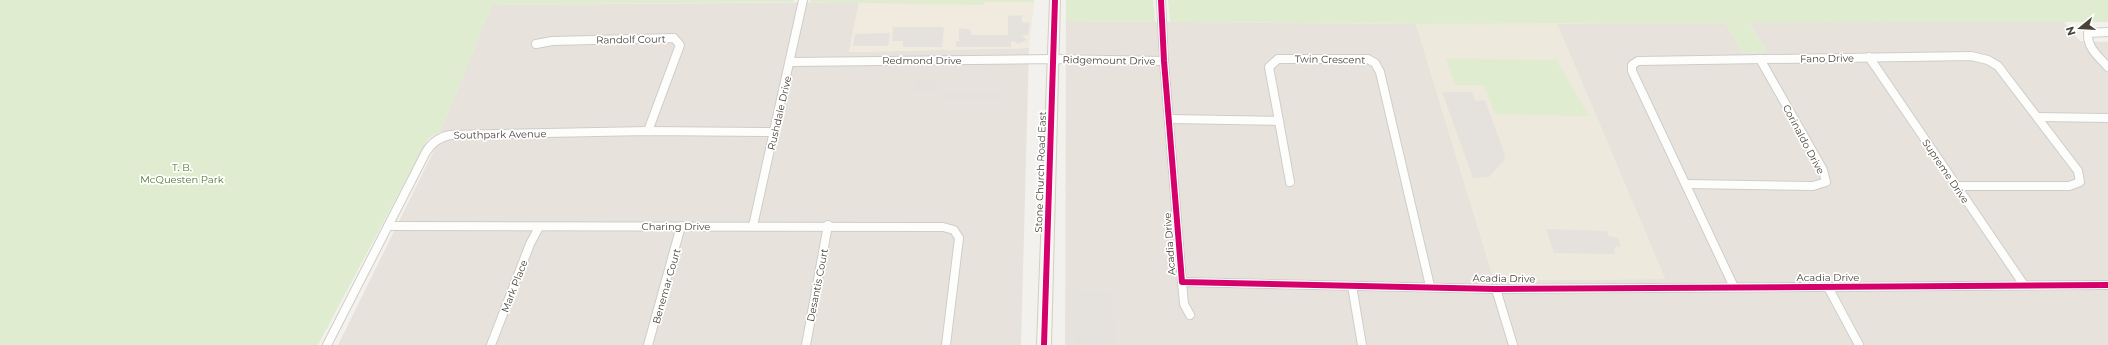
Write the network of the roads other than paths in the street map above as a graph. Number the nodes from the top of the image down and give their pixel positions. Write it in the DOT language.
graph roads {
  1 [pos="803,0"];
  2 [pos="1055,0"];
  3 [pos="1161,0"];
  4 [pos="2108,32"];
  5 [pos="536,44"];
  6 [pos="1869,58"];
  7 [pos="1054,59"];
  8 [pos="1760,59"];
  9 [pos="1164,61"];
  10 [pos="791,62"];
  11 [pos="2108,67"];
  12 [pos="2039,117"];
  13 [pos="2108,118"];
  14 [pos="1170,119"];
  15 [pos="1279,121"];
  16 [pos="648,131"];
  17 [pos="774,132"];
  18 [pos="1290,182"];
  19 [pos="1687,184"];
  20 [pos="1956,186"];
  21 [pos="828,225"];
  22 [pos="388,226"];
  23 [pos="681,226"];
  24 [pos="752,226"];
  25 [pos="539,227"];
  26 [pos="1182,282"];
  27 [pos="2024,285"];
  28 [pos="2108,285"];
  29 [pos="1352,286"];
  30 [pos="1430,286"];
  31 [pos="1734,287"];
  32 [pos="1828,287"];
  33 [pos="1496,289"];
  34 [pos="1190,315"];
  35 [pos="327,345"];
  36 [pos="492,345"];
  37 [pos="648,345"];
  38 [pos="806,345"];
  39 [pos="946,345"];
  40 [pos="1044,345"];
  41 [pos="1362,345"];
  42 [pos="1513,345"];
  43 [pos="1859,345"];
  1 -- 10 [label="street, Rushdale Drive"];
  2 -- 7 [label="main road, Stone Church Road East"];
  3 -- 9 [label="street, Acadia Drive"];
  4 -- 11 [label="street"];
  5 -- 16 [label="street, Randolf Court"];
  6 -- 8 [label="street, Fano Drive"];
  6 -- 12 [label="street, Fano Drive"];
  6 -- 20 [label="street, Supreme Drive"];
  7 -- 9 [label="street, Ridgemount Drive"];
  7 -- 10 [label="street, Redmond Drive"];
  7 -- 40 [label="main road, Stone Church Road East"];
  8 -- 19 [label="street, Fano Drive"];
  8 -- 19 [label="street, Corinaldo Drive"];
  9 -- 14 [label="street, Acadia Drive"];
  10 -- 17 [label="street, Rushdale Drive"];
  12 -- 13 [label="street"];
  12 -- 20 [label="street, Fano Drive"];
  14 -- 15 [label="street"];
  14 -- 26 [label="street, Acadia Drive"];
  15 -- 18 [label="street"];
  15 -- 30 [label="street, Twin Crescent"];
  16 -- 17 [label="street, Southpark Avenue"];
  16 -- 22 [label="street, Southpark Avenue"];
  17 -- 24 [label="street, Rushdale Drive"];
  19 -- 31 [label="street, Fano Drive"];
  20 -- 27 [label="street, Supreme Drive"];
  21 -- 24 [label="street, Charing Drive"];
  21 -- 38 [label="street, Desantis Court"];
  21 -- 39 [label="street, Charing Drive"];
  22 -- 25 [label="street, Charing Drive"];
  22 -- 35 [label="street, Southpark Avenue"];
  23 -- 24 [label="street, Charing Drive"];
  23 -- 25 [label="street, Charing Drive"];
  23 -- 37 [label="street, Benemar Court"];
  25 -- 36 [label="street, Mark Place"];
  26 -- 29 [label="street, Acadia Drive"];
  26 -- 34 [label="street, Acadia Drive"];
  27 -- 28 [label="street, Acadia Drive"];
  27 -- 32 [label="street, Acadia Drive"];
  29 -- 30 [label="street, Acadia Drive"];
  29 -- 41 [label="street"];
  30 -- 33 [label="street, Acadia Drive"];
  31 -- 32 [label="street, Acadia Drive"];
  31 -- 33 [label="street, Acadia Drive"];
  32 -- 43 [label="street"];
  33 -- 42 [label="street"];
}
